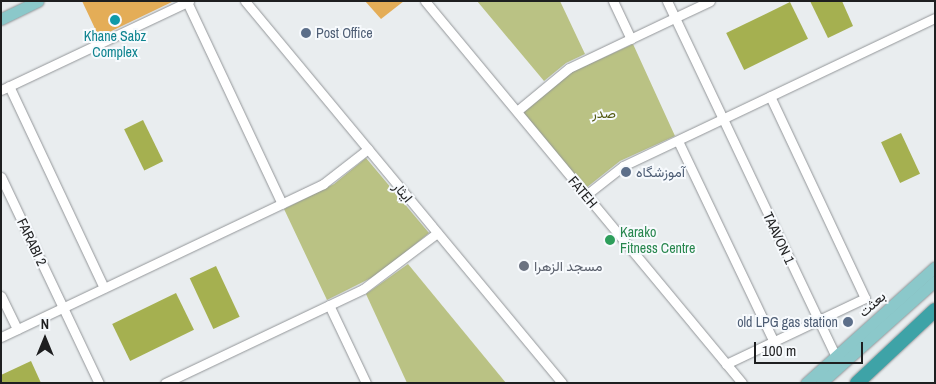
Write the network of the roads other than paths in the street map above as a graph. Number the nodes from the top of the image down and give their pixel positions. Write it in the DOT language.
graph roads {
  1 [pos="38,1"];
  2 [pos="245,1"];
  3 [pos="425,1"];
  4 [pos="613,1"];
  5 [pos="667,1"];
  6 [pos="710,1"];
  7 [pos="188,2"];
  8 [pos="675,17"];
  9 [pos="935,18"];
  10 [pos="1,19"];
  11 [pos="631,39"];
  12 [pos="5,88"];
  13 [pos="770,96"];
  14 [pos="516,112"];
  15 [pos="723,119"];
  16 [pos="678,141"];
  17 [pos="368,149"];
  18 [pos="1,177"];
  19 [pos="586,195"];
  20 [pos="282,204"];
  21 [pos="437,233"];
  22 [pos="935,267"];
  23 [pos="935,281"];
  24 [pos="104,288"];
  25 [pos="1,296"];
  26 [pos="330,305"];
  27 [pos="63,307"];
  28 [pos="935,310"];
  29 [pos="818,320"];
  30 [pos="935,322"];
  31 [pos="17,329"];
  32 [pos="1,337"];
  33 [pos="774,342"];
  34 [pos="836,357"];
  35 [pos="726,364"];
  36 [pos="99,383"];
  37 [pos="165,383"];
  38 [pos="366,383"];
  39 [pos="562,383"];
  40 [pos="742,383"];
  41 [pos="806,383"];
  42 [pos="821,383"];
  43 [pos="857,383"];
  44 [pos="870,383"];
  1 -- 10 [label="main road"];
  2 -- 17 [label="street, ایثار"];
  3 -- 14 [label="street, FATEH"];
  4 -- 11 [label="street"];
  5 -- 8 [label="street, TAAVON 1"];
  6 -- 8 [label="street"];
  7 -- 12 [label="street"];
  7 -- 20 [label="street"];
  8 -- 11 [label="street"];
  8 -- 15 [label="street, TAAVON 1"];
  9 -- 13 [label="street"];
  11 -- 14 [label="street"];
  12 -- 24 [label="street"];
  13 -- 15 [label="street"];
  13 -- 29 [label="street"];
  14 -- 19 [label="street, FATEH"];
  15 -- 16 [label="street"];
  15 -- 29 [label="street, TAAVON 1"];
  16 -- 19 [label="street"];
  16 -- 33 [label="street"];
  17 -- 20 [label="street"];
  17 -- 21 [label="street, ایثار"];
  18 -- 27 [label="street, FARABI 2"];
  19 -- 35 [label="street, FATEH"];
  20 -- 24 [label="street"];
  21 -- 26 [label="street"];
  21 -- 39 [label="street, ایثار"];
  22 -- 34 [label="main road, بعثت"];
  23 -- 42 [label="main road, بعثت"];
  24 -- 27 [label="street"];
  25 -- 31 [label="street"];
  26 -- 37 [label="street"];
  26 -- 38 [label="street"];
  27 -- 31 [label="street"];
  27 -- 36 [label="street, FARABI 2"];
  28 -- 43 [label="highway"];
  29 -- 33 [label="street"];
  29 -- 34 [label="street, TAAVON 1"];
  30 -- 44 [label="highway"];
  31 -- 32 [label="street"];
  33 -- 35 [label="street"];
  34 -- 41 [label="main road, بعثت"];
  35 -- 40 [label="street, FATEH"];
}
